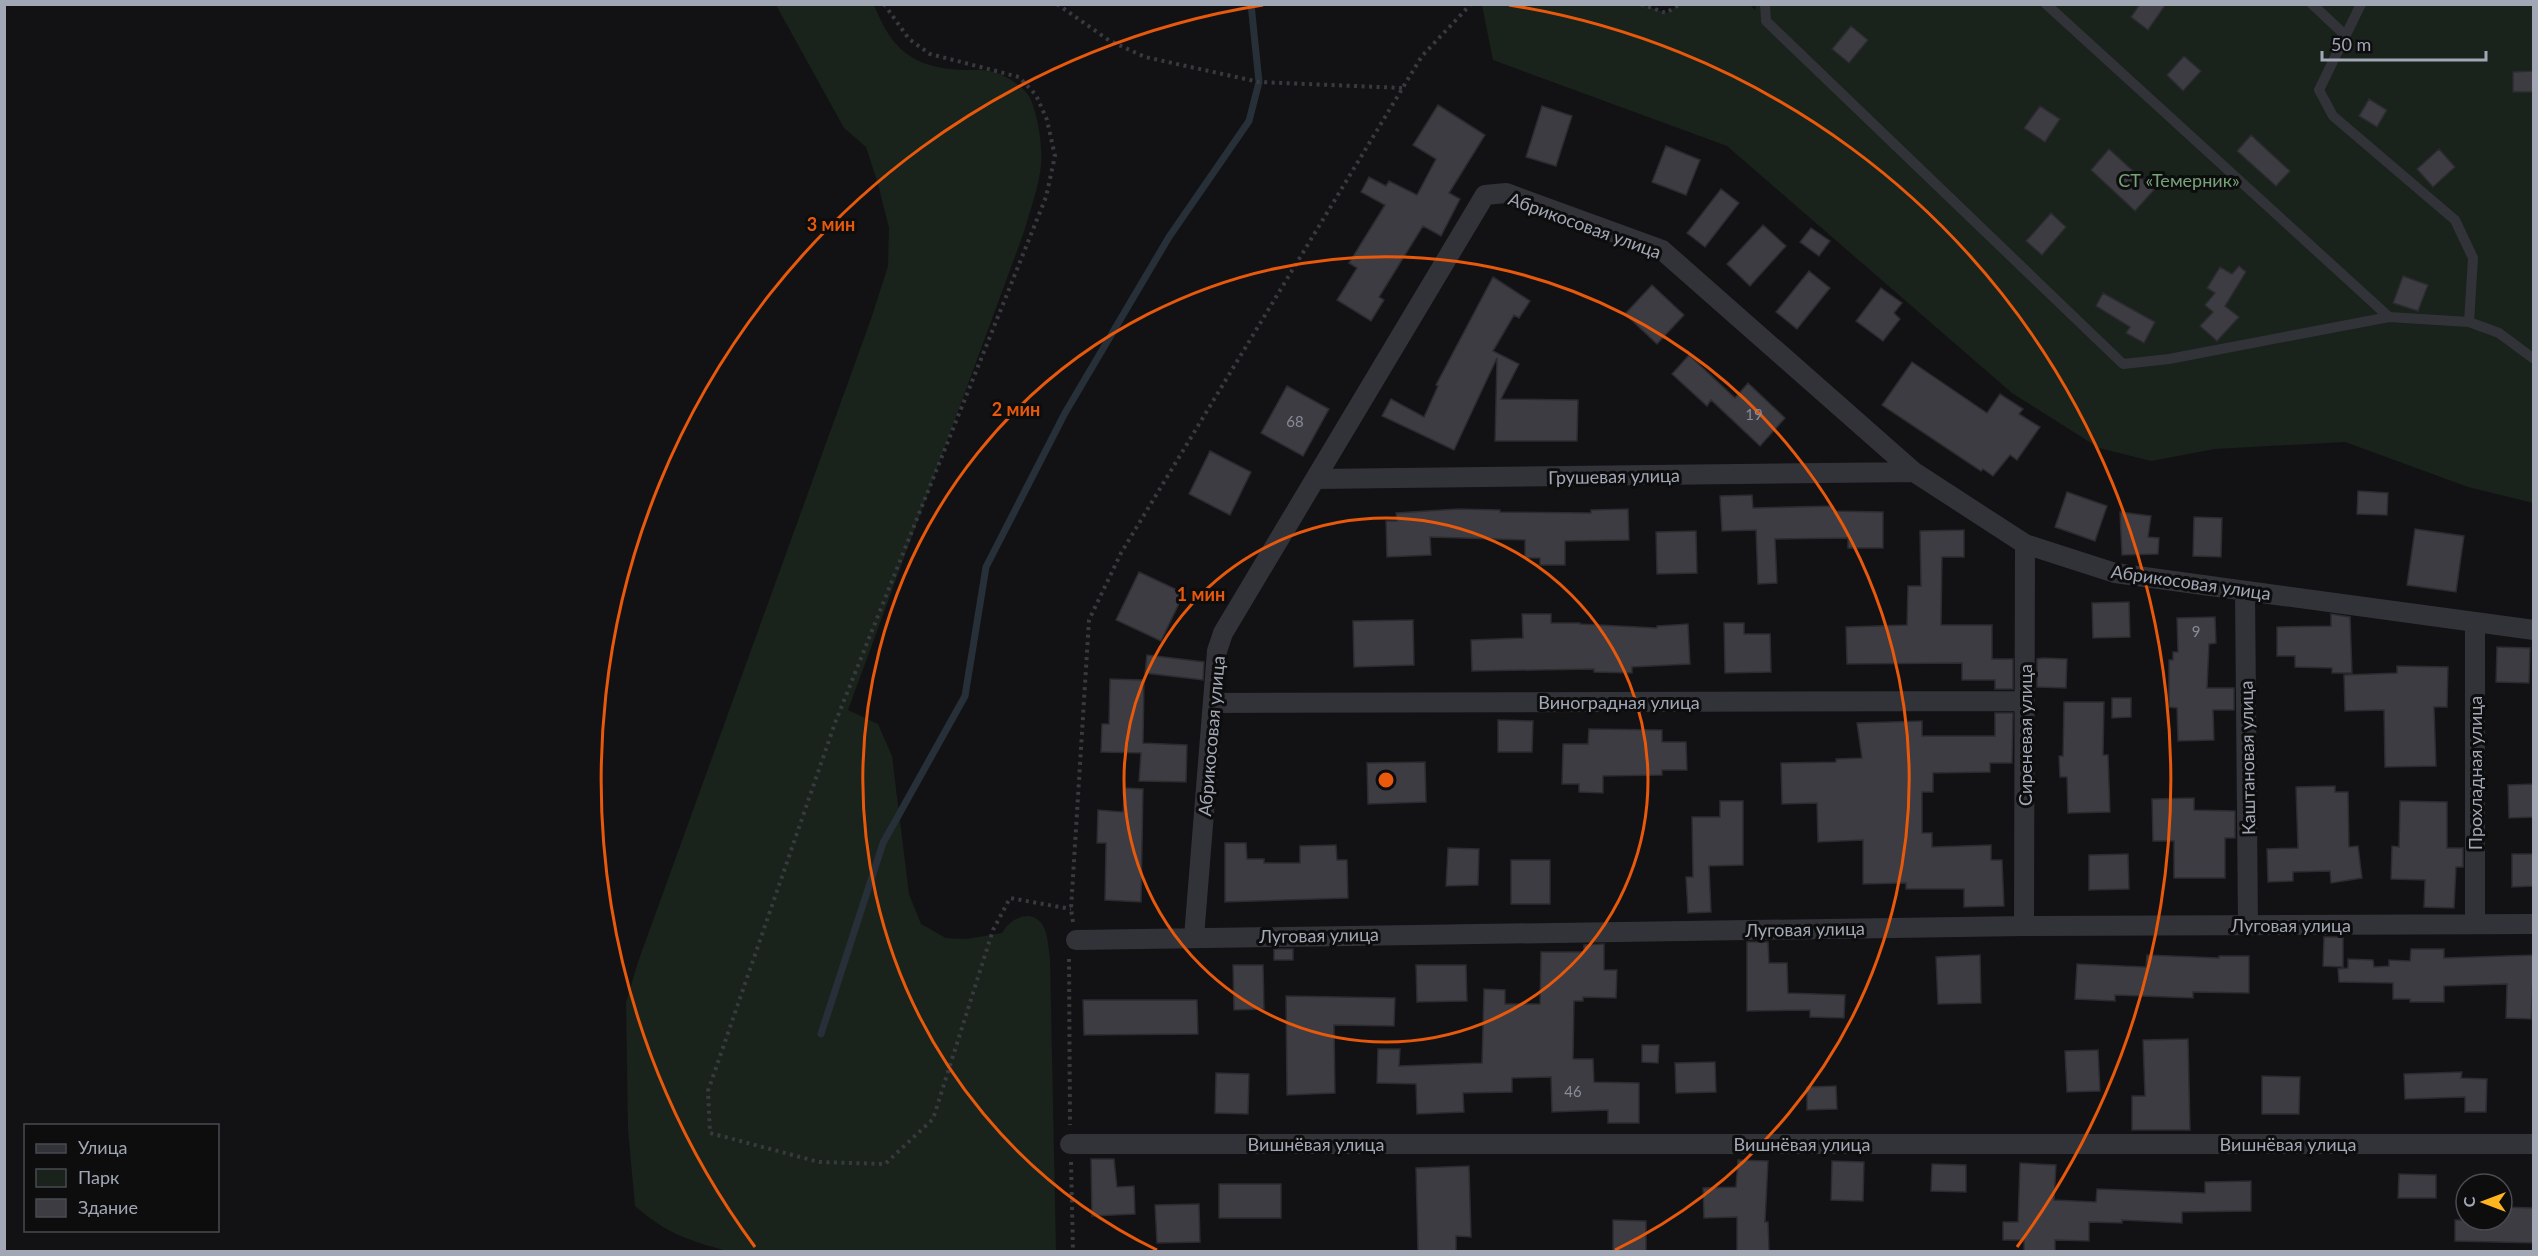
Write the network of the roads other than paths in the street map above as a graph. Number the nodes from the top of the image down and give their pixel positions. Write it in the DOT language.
graph roads {
  1 [pos="1765,4"];
  2 [pos="2046,4"];
  3 [pos="2312,4"];
  4 [pos="2361,4"];
  5 [pos="2345,35"];
  6 [pos="2390,317"];
  7 [pos="2469,322"];
  8 [pos="2534,359"];
  9 [pos="1914,472"];
  10 [pos="1315,479"];
  11 [pos="2025,544"];
  12 [pos="2245,591"];
  13 [pos="2475,622"];
  14 [pos="2534,630"];
  15 [pos="2025,701"];
  16 [pos="1213,703"];
  17 [pos="2475,924"];
  18 [pos="2534,924"];
  19 [pos="2248,925"];
  20 [pos="2024,926"];
  21 [pos="1194,937"];
  22 [pos="1076,940"];
  23 [pos="1070,1144"];
  24 [pos="2534,1144"];
  1 -- 6 [label="lane"];
  2 -- 6 [label="lane"];
  3 -- 5 [label="lane"];
  4 -- 5 [label="lane"];
  5 -- 7 [label="lane"];
  6 -- 7 [label="lane"];
  7 -- 8 [label="lane"];
  9 -- 10 [label="street, Грушевая улица"];
  9 -- 10 [label="street, Абрикосовая улица"];
  9 -- 11 [label="street, Абрикосовая улица"];
  10 -- 16 [label="street, Абрикосовая улица"];
  11 -- 12 [label="street, Абрикосовая улица"];
  11 -- 15 [label="street, Сиреневая улица"];
  12 -- 13 [label="street, Абрикосовая улица"];
  12 -- 19 [label="street, Каштановая улица"];
  13 -- 14 [label="street, Абрикосовая улица"];
  13 -- 17 [label="street, Прохладная улица"];
  15 -- 16 [label="street, Виноградная улица"];
  15 -- 20 [label="street, Сиреневая улица"];
  16 -- 21 [label="street, Абрикосовая улица"];
  17 -- 18 [label="street, Луговая улица"];
  17 -- 19 [label="street, Луговая улица"];
  19 -- 20 [label="street, Луговая улица"];
  20 -- 21 [label="street, Луговая улица"];
  21 -- 22 [label="street, Луговая улица"];
  23 -- 24 [label="street, Вишнёвая улица"];
}
